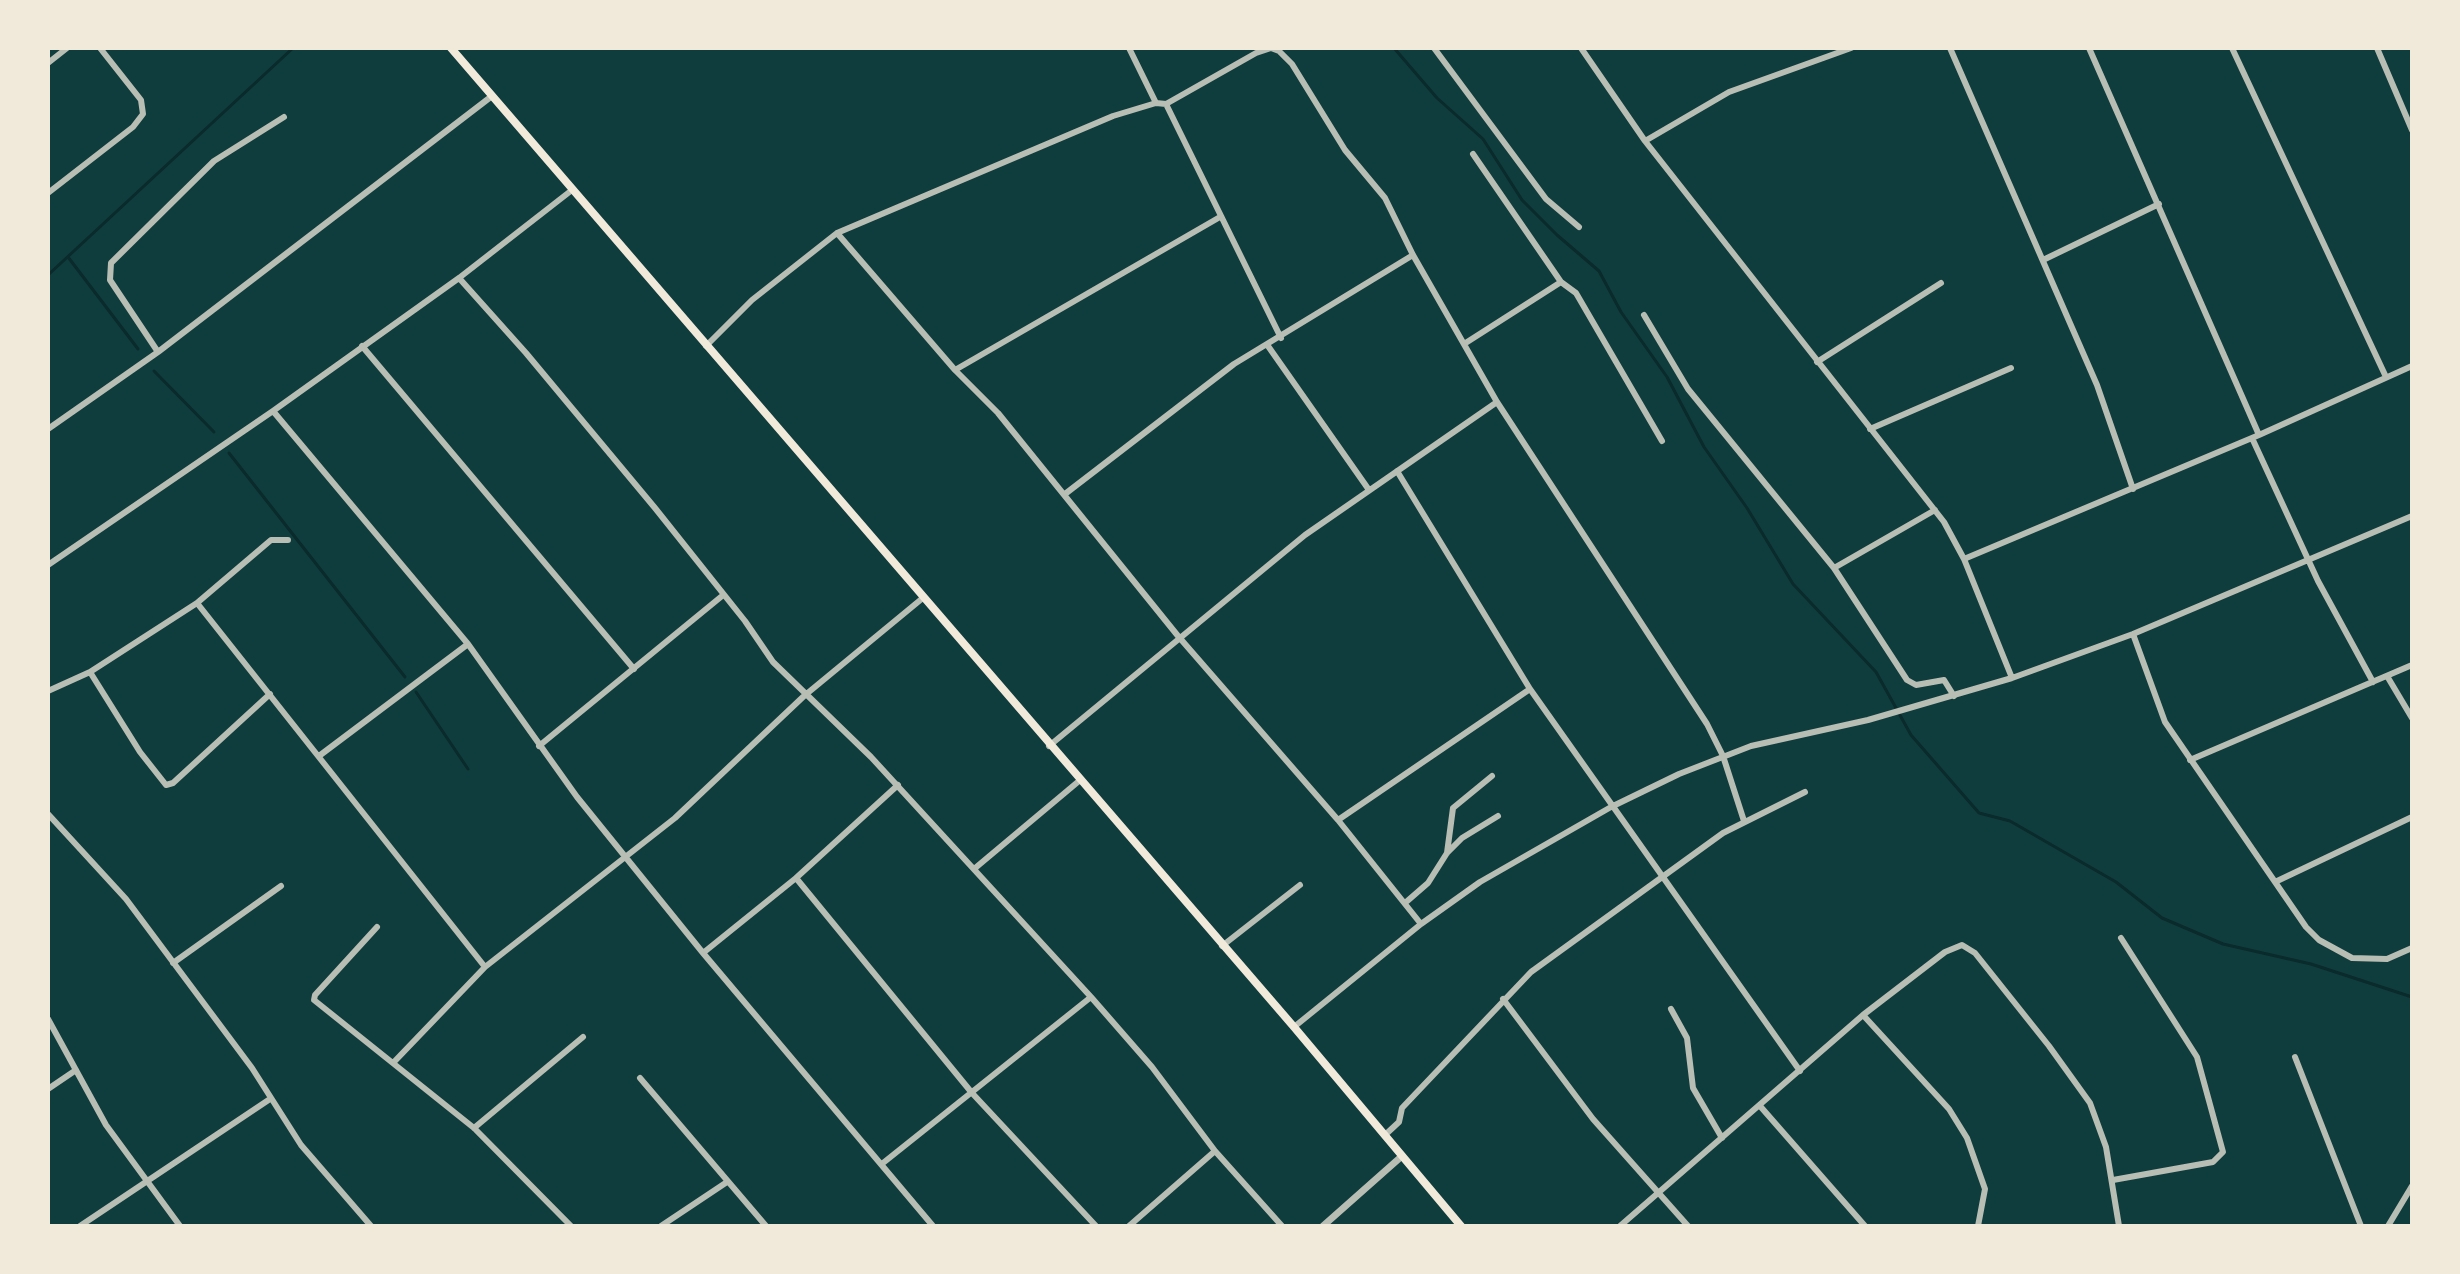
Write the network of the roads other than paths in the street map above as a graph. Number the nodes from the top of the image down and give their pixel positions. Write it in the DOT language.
graph roads {
  1 [pos="67,48"];
  2 [pos="100,48"];
  3 [pos="451,48"];
  4 [pos="1129,48"];
  5 [pos="1434,48"];
  6 [pos="1581,48"];
  7 [pos="1851,48"];
  8 [pos="1950,48"];
  9 [pos="2089,48"];
  10 [pos="2232,48"];
  11 [pos="2377,48"];
  12 [pos="1251,51"];
  13 [pos="48,63"];
  14 [pos="492,96"];
  15 [pos="1156,103"];
  16 [pos="1166,104"];
  17 [pos="284,117"];
  18 [pos="2412,130"];
  19 [pos="1645,141"];
  20 [pos="1473,154"];
  21 [pos="572,190"];
  22 [pos="48,193"];
  23 [pos="2159,204"];
  24 [pos="1220,217"];
  25 [pos="1579,227"];
  26 [pos="837,233"];
  27 [pos="1413,255"];
  28 [pos="2043,260"];
  29 [pos="459,278"];
  30 [pos="1561,282"];
  31 [pos="1941,283"];
  32 [pos="1644,315"];
  33 [pos="1281,338"];
  34 [pos="1464,344"];
  35 [pos="362,346"];
  36 [pos="706,346"];
  37 [pos="1268,346"];
  38 [pos="158,352"];
  39 [pos="1817,362"];
  40 [pos="2412,366"];
  41 [pos="2011,368"];
  42 [pos="955,370"];
  43 [pos="2386,377"];
  44 [pos="1497,402"];
  45 [pos="273,411"];
  46 [pos="48,429"];
  47 [pos="1870,429"];
  48 [pos="2255,437"];
  49 [pos="1662,441"];
  50 [pos="1397,471"];
  51 [pos="2133,489"];
  52 [pos="1369,490"];
  53 [pos="1065,494"];
  54 [pos="1935,510"];
  55 [pos="2412,516"];
  56 [pos="288,540"];
  57 [pos="1964,559"];
  58 [pos="2310,560"];
  59 [pos="48,565"];
  60 [pos="1834,568"];
  61 [pos="722,596"];
  62 [pos="924,597"];
  63 [pos="197,603"];
  64 [pos="2133,634"];
  65 [pos="1178,636"];
  66 [pos="468,644"];
  67 [pos="2412,665"];
  68 [pos="634,669"];
  69 [pos="90,672"];
  70 [pos="2387,676"];
  71 [pos="2012,678"];
  72 [pos="2373,682"];
  73 [pos="1530,689"];
  74 [pos="48,691"];
  75 [pos="270,694"];
  76 [pos="804,696"];
  77 [pos="1954,696"];
  78 [pos="2412,718"];
  79 [pos="539,746"];
  80 [pos="1049,746"];
  81 [pos="319,756"];
  82 [pos="1723,756"];
  83 [pos="2190,760"];
  84 [pos="1492,776"];
  85 [pos="1079,781"];
  86 [pos="898,785"];
  87 [pos="1805,792"];
  88 [pos="1611,807"];
  89 [pos="48,814"];
  90 [pos="1498,816"];
  91 [pos="2412,817"];
  92 [pos="1338,820"];
  93 [pos="1744,821"];
  94 [pos="1447,853"];
  95 [pos="625,856"];
  96 [pos="974,869"];
  97 [pos="796,878"];
  98 [pos="1661,878"];
  99 [pos="2275,882"];
  100 [pos="1300,885"];
  101 [pos="281,886"];
  102 [pos="1405,903"];
  103 [pos="1421,924"];
  104 [pos="377,927"];
  105 [pos="2121,938"];
  106 [pos="1222,946"];
  107 [pos="2412,948"];
  108 [pos="703,953"];
  109 [pos="173,963"];
  110 [pos="485,967"];
  111 [pos="1091,997"];
  112 [pos="1503,999"];
  113 [pos="1671,1009"];
  114 [pos="1863,1015"];
  115 [pos="48,1019"];
  116 [pos="1294,1027"];
  117 [pos="583,1037"];
  118 [pos="2295,1057"];
  119 [pos="393,1063"];
  120 [pos="76,1070"];
  121 [pos="1800,1071"];
  122 [pos="640,1078"];
  123 [pos="48,1089"];
  124 [pos="972,1093"];
  125 [pos="270,1099"];
  126 [pos="1760,1106"];
  127 [pos="474,1128"];
  128 [pos="1385,1135"];
  129 [pos="1722,1138"];
  130 [pos="1215,1151"];
  131 [pos="1402,1156"];
  132 [pos="883,1163"];
  133 [pos="2113,1180"];
  134 [pos="727,1182"];
  135 [pos="145,1183"];
  136 [pos="2412,1186"];
  137 [pos="1660,1193"];
  138 [pos="80,1226"];
  139 [pos="180,1226"];
  140 [pos="371,1226"];
  141 [pos="571,1226"];
  142 [pos="661,1226"];
  143 [pos="766,1226"];
  144 [pos="933,1226"];
  145 [pos="1096,1226"];
  146 [pos="1129,1226"];
  147 [pos="1282,1226"];
  148 [pos="1323,1226"];
  149 [pos="1461,1226"];
  150 [pos="1620,1226"];
  151 [pos="1688,1226"];
  152 [pos="1865,1226"];
  153 [pos="1978,1226"];
  154 [pos="2119,1226"];
  155 [pos="2361,1226"];
  156 [pos="2388,1226"];
  1 -- 13 [label="street"];
  2 -- 22 [label="street"];
  3 -- 14 [label="main road"];
  4 -- 15 [label="street"];
  5 -- 25 [label="street"];
  6 -- 19 [label="street"];
  7 -- 19 [label="street"];
  8 -- 28 [label="street"];
  9 -- 23 [label="street"];
  10 -- 43 [label="street"];
  11 -- 18 [label="street"];
  12 -- 16 [label="street"];
  12 -- 27 [label="street"];
  14 -- 21 [label="main road"];
  14 -- 38 [label="street"];
  15 -- 16 [label="street"];
  15 -- 26 [label="street"];
  16 -- 24 [label="street"];
  17 -- 38 [label="street"];
  19 -- 39 [label="street"];
  20 -- 30 [label="street"];
  21 -- 29 [label="street"];
  21 -- 36 [label="main road"];
  23 -- 28 [label="street"];
  23 -- 48 [label="street"];
  24 -- 33 [label="street"];
  24 -- 42 [label="street"];
  26 -- 36 [label="street"];
  26 -- 42 [label="street"];
  27 -- 33 [label="street"];
  27 -- 34 [label="street"];
  28 -- 51 [label="street"];
  29 -- 35 [label="street"];
  29 -- 61 [label="street"];
  30 -- 34 [label="street"];
  30 -- 49 [label="street"];
  31 -- 39 [label="street"];
  32 -- 60 [label="street"];
  33 -- 37 [label="street"];
  34 -- 44 [label="street"];
  35 -- 45 [label="street"];
  35 -- 68 [label="street"];
  36 -- 62 [label="main road"];
  37 -- 52 [label="street"];
  37 -- 53 [label="street"];
  38 -- 46 [label="street"];
  39 -- 47 [label="street"];
  40 -- 43 [label="street"];
  41 -- 47 [label="street"];
  42 -- 53 [label="street"];
  43 -- 48 [label="street"];
  44 -- 50 [label="street"];
  44 -- 82 [label="street"];
  45 -- 59 [label="street"];
  45 -- 66 [label="street"];
  47 -- 54 [label="street"];
  48 -- 51 [label="street"];
  48 -- 58 [label="street"];
  50 -- 52 [label="street"];
  50 -- 73 [label="street"];
  51 -- 57 [label="street"];
  52 -- 65 [label="street"];
  53 -- 65 [label="street"];
  54 -- 57 [label="street"];
  54 -- 60 [label="street"];
  55 -- 58 [label="street"];
  56 -- 63 [label="street"];
  57 -- 71 [label="street"];
  58 -- 64 [label="street"];
  58 -- 72 [label="street"];
  60 -- 77 [label="street"];
  61 -- 68 [label="street"];
  61 -- 76 [label="street"];
  62 -- 76 [label="street"];
  62 -- 80 [label="main road"];
  63 -- 69 [label="street"];
  63 -- 75 [label="street"];
  64 -- 71 [label="street"];
  64 -- 83 [label="street"];
  65 -- 80 [label="street"];
  65 -- 92 [label="street"];
  66 -- 79 [label="street"];
  66 -- 81 [label="street"];
  67 -- 70 [label="street"];
  68 -- 79 [label="street"];
  69 -- 74 [label="street"];
  69 -- 75 [label="street"];
  70 -- 72 [label="street"];
  70 -- 78 [label="street"];
  71 -- 77 [label="street"];
  72 -- 83 [label="street"];
  73 -- 88 [label="street"];
  73 -- 92 [label="street"];
  75 -- 81 [label="street"];
  76 -- 86 [label="street"];
  76 -- 95 [label="street"];
  77 -- 82 [label="street"];
  79 -- 95 [label="street"];
  80 -- 85 [label="main road"];
  81 -- 110 [label="street"];
  82 -- 88 [label="street"];
  82 -- 93 [label="street"];
  83 -- 99 [label="street"];
  84 -- 94 [label="street"];
  85 -- 96 [label="street"];
  85 -- 106 [label="main road"];
  86 -- 96 [label="street"];
  86 -- 97 [label="street"];
  87 -- 93 [label="street"];
  88 -- 98 [label="street"];
  88 -- 103 [label="street"];
  89 -- 109 [label="street"];
  90 -- 94 [label="street"];
  91 -- 99 [label="street"];
  92 -- 102 [label="street"];
  93 -- 98 [label="street"];
  94 -- 102 [label="street"];
  95 -- 108 [label="street"];
  95 -- 110 [label="street"];
  96 -- 111 [label="street"];
  97 -- 108 [label="street"];
  97 -- 124 [label="street"];
  98 -- 112 [label="street"];
  98 -- 121 [label="street"];
  99 -- 107 [label="street"];
  100 -- 106 [label="street"];
  101 -- 109 [label="street"];
  102 -- 103 [label="street"];
  103 -- 116 [label="street"];
  104 -- 119 [label="street"];
  105 -- 133 [label="street"];
  106 -- 116 [label="main road"];
  108 -- 132 [label="street"];
  109 -- 125 [label="street"];
  110 -- 119 [label="street"];
  111 -- 124 [label="street"];
  111 -- 130 [label="street"];
  112 -- 128 [label="street"];
  112 -- 137 [label="street"];
  113 -- 129 [label="street"];
  114 -- 121 [label="street"];
  114 -- 133 [label="street"];
  114 -- 153 [label="street"];
  115 -- 120 [label="street"];
  116 -- 128 [label="main road"];
  117 -- 127 [label="street"];
  118 -- 155 [label="street"];
  119 -- 127 [label="street"];
  120 -- 123 [label="street"];
  120 -- 135 [label="street"];
  121 -- 126 [label="street"];
  122 -- 134 [label="street"];
  124 -- 132 [label="street"];
  124 -- 145 [label="street"];
  125 -- 135 [label="street"];
  125 -- 140 [label="street"];
  126 -- 129 [label="street"];
  126 -- 152 [label="street"];
  127 -- 141 [label="street"];
  128 -- 131 [label="main road"];
  129 -- 137 [label="street"];
  130 -- 146 [label="street"];
  130 -- 147 [label="street"];
  131 -- 148 [label="street"];
  131 -- 149 [label="main road"];
  132 -- 144 [label="street"];
  133 -- 154 [label="street"];
  134 -- 142 [label="street"];
  134 -- 143 [label="street"];
  135 -- 138 [label="street"];
  135 -- 139 [label="street"];
  136 -- 156 [label="street"];
  137 -- 150 [label="street"];
  137 -- 151 [label="street"];
}
